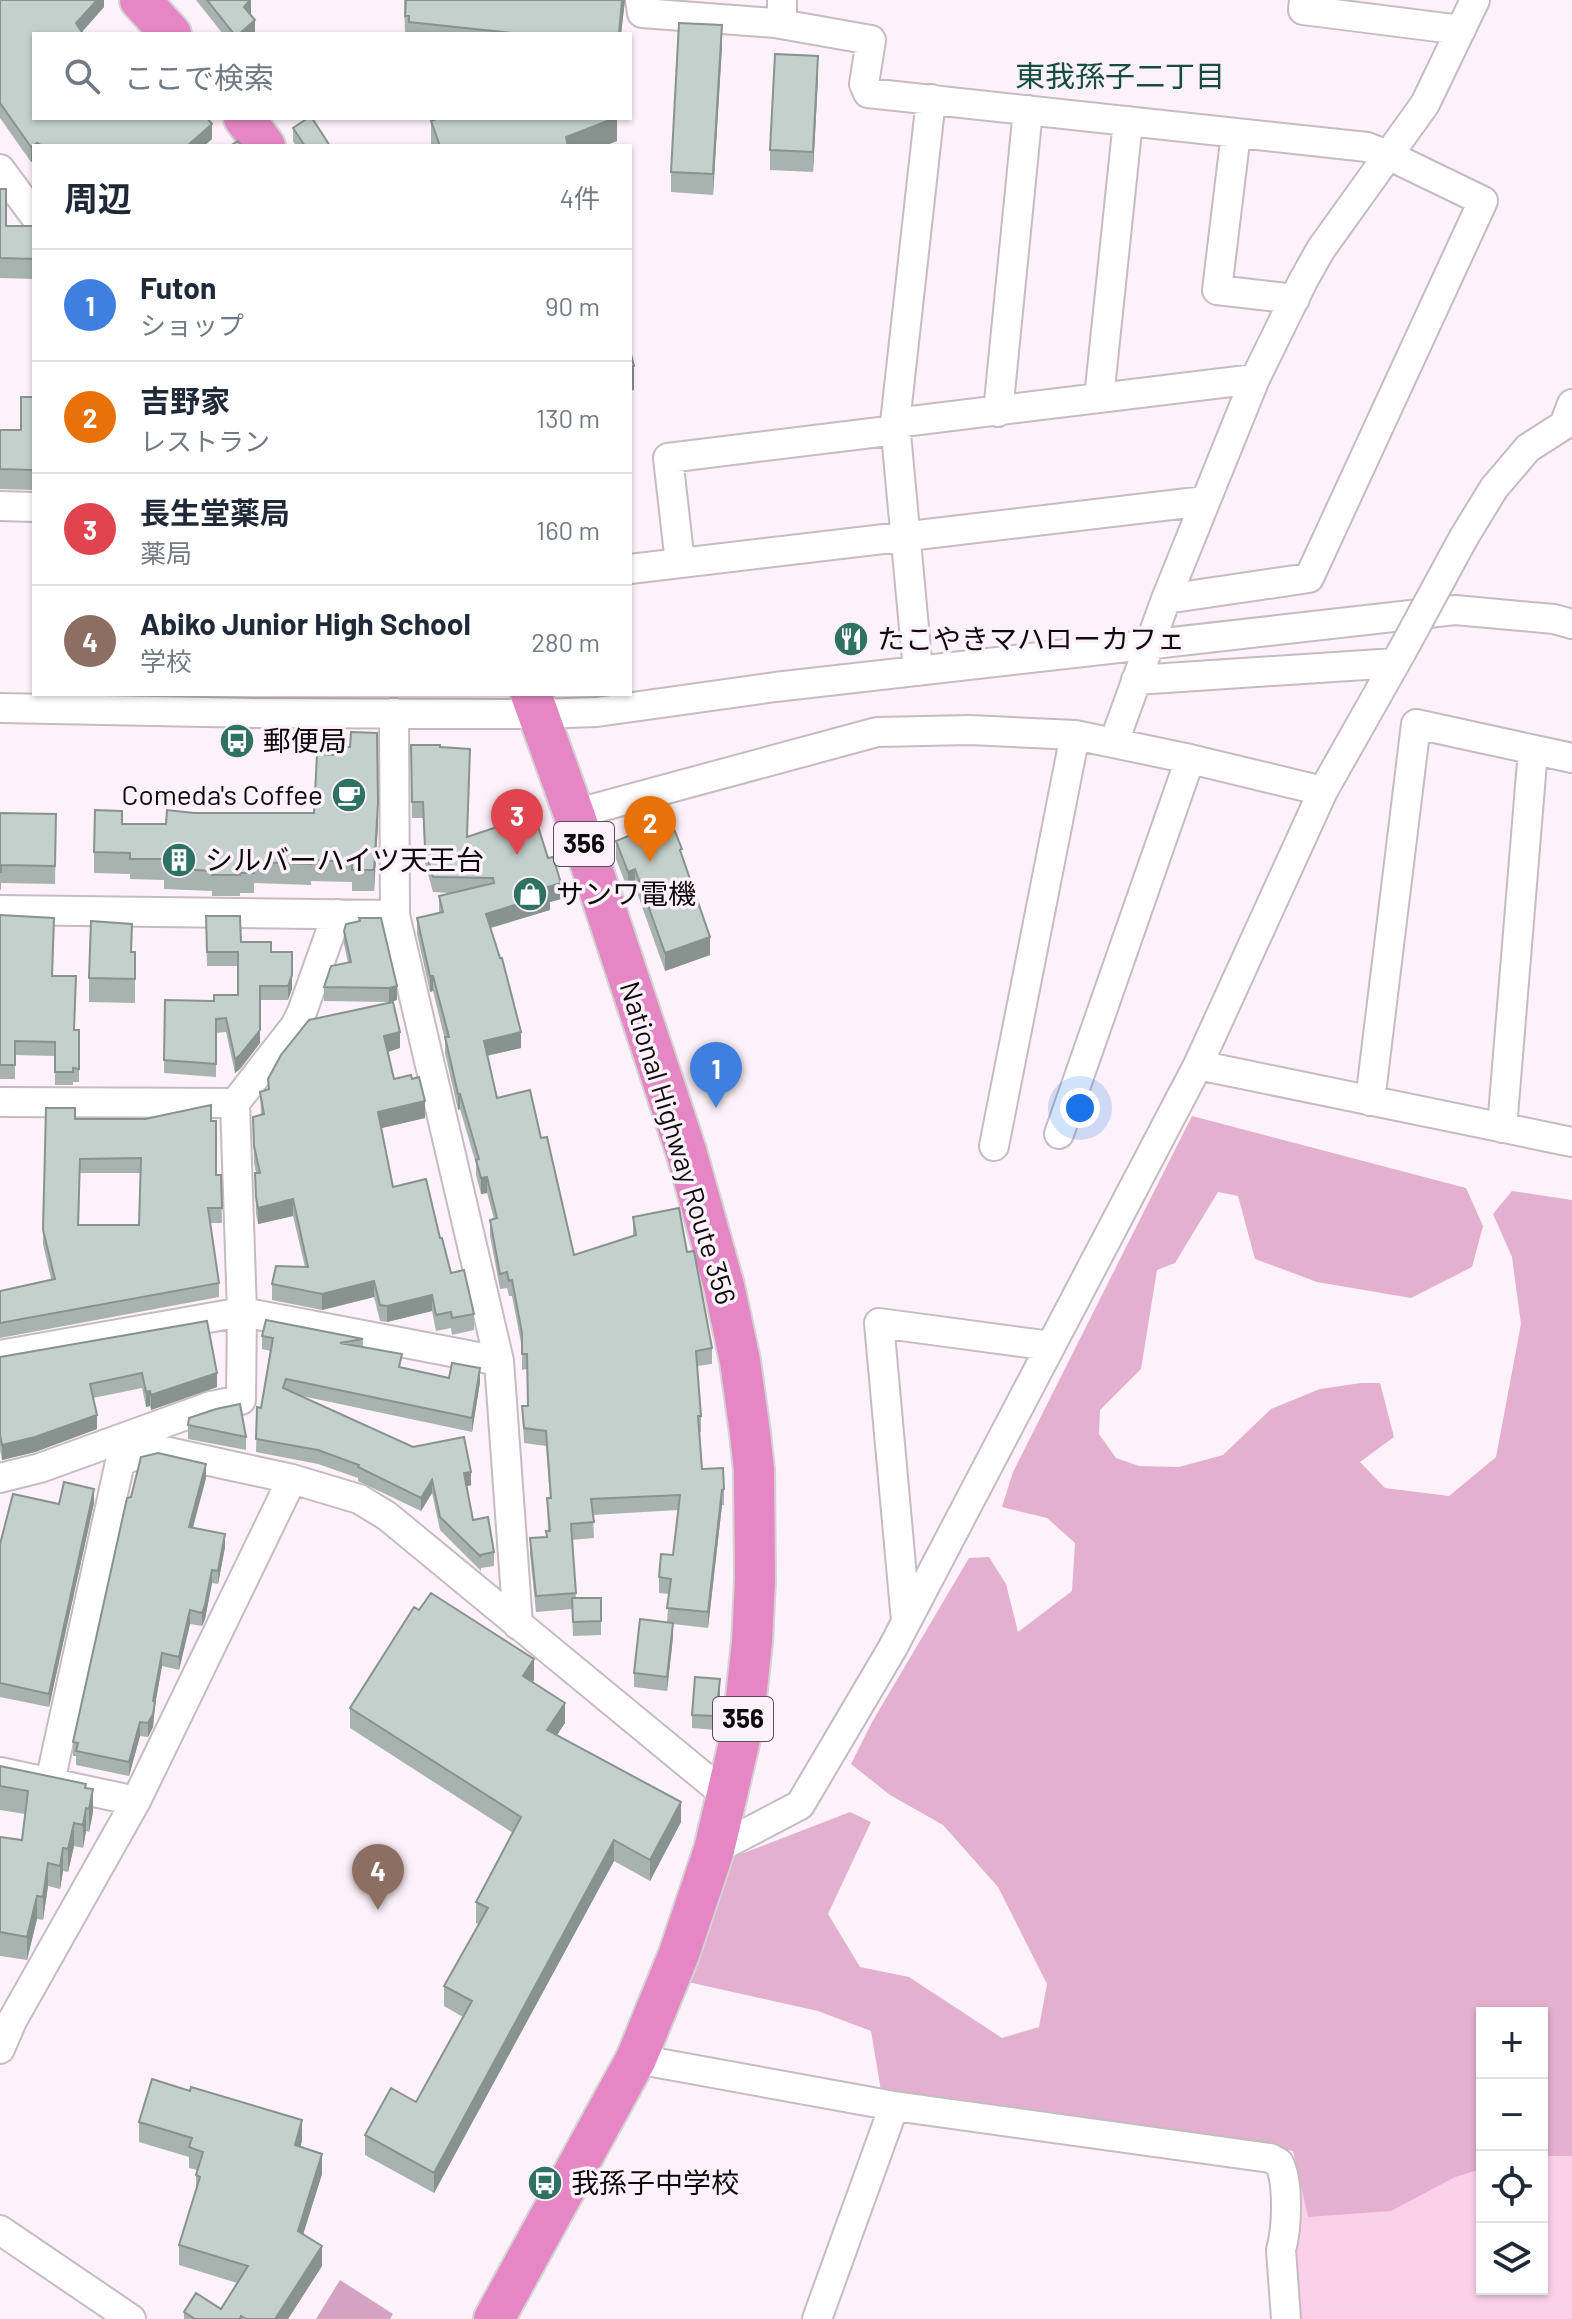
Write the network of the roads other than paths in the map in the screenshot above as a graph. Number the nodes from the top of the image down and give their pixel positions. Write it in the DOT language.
graph roads {
  1 [pos="140,0"];
  2 [pos="640,0"];
  3 [pos="1304,0"];
  4 [pos="1475,0"];
  5 [pos="782,12"];
  6 [pos="1461,30"];
  7 [pos="169,32"];
  8 [pos="931,99"];
  9 [pos="1028,110"];
  10 [pos="246,120"];
  11 [pos="1128,121"];
  12 [pos="1236,133"];
  13 [pos="264,144"];
  14 [pos="1390,156"];
  15 [pos="0,169"];
  16 [pos="32,212"];
  17 [pos="1295,299"];
  18 [pos="1255,379"];
  19 [pos="1099,398"];
  20 [pos="1572,404"];
  21 [pos="998,412"];
  22 [pos="895,427"];
  23 [pos="1205,501"];
  24 [pos="0,506"];
  25 [pos="32,507"];
  26 [pos="905,537"];
  27 [pos="680,563"];
  28 [pos="632,569"];
  29 [pos="1166,599"];
  30 [pos="1572,624"];
  31 [pos="1149,644"];
  32 [pos="1398,658"];
  33 [pos="918,671"];
  34 [pos="1136,680"];
  35 [pos="257,703"];
  36 [pos="535,704"];
  37 [pos="0,708"];
  38 [pos="394,713"];
  39 [pos="1075,735"];
  40 [pos="1114,742"];
  41 [pos="1533,750"];
  42 [pos="1572,758"];
  43 [pos="1190,759"];
  44 [pos="1323,791"];
  45 [pos="574,814"];
  46 [pos="0,910"];
  47 [pos="337,914"];
  48 [pos="395,915"];
  49 [pos="1198,1065"];
  50 [pos="1370,1101"];
  51 [pos="0,1102"];
  52 [pos="235,1103"];
  53 [pos="1502,1128"];
  54 [pos="1059,1134"];
  55 [pos="1572,1142"];
  56 [pos="994,1146"];
  57 [pos="242,1312"];
  58 [pos="1051,1346"];
  59 [pos="0,1355"];
  60 [pos="499,1361"];
  61 [pos="0,1478"];
  62 [pos="292,1479"];
  63 [pos="906,1622"];
  64 [pos="518,1625"];
  65 [pos="0,1772"];
  66 [pos="50,1782"];
  67 [pos="727,1796"];
  68 [pos="136,1801"];
  69 [pos="714,1850"];
  70 [pos="0,2049"];
  71 [pos="636,2059"];
  72 [pos="894,2106"];
  73 [pos="0,2230"];
  74 [pos="131,2319"];
  75 [pos="494,2319"];
  76 [pos="817,2319"];
  77 [pos="1286,2319"];
  1 -- 7 [label="highway"];
  2 -- 5 [label="street"];
  3 -- 6 [label="street"];
  4 -- 6 [label="street"];
  5 -- 8 [label="street"];
  6 -- 14 [label="street"];
  8 -- 9 [label="street"];
  8 -- 22 [label="street"];
  9 -- 11 [label="street"];
  9 -- 21 [label="street"];
  10 -- 13 [label="highway"];
  11 -- 12 [label="street"];
  11 -- 19 [label="street"];
  12 -- 14 [label="street"];
  12 -- 17 [label="street"];
  14 -- 17 [label="street"];
  14 -- 29 [label="street"];
  15 -- 16 [label="street"];
  17 -- 18 [label="street"];
  18 -- 19 [label="street"];
  18 -- 23 [label="street"];
  19 -- 21 [label="street"];
  20 -- 32 [label="street, bridge"];
  21 -- 22 [label="street"];
  22 -- 26 [label="street"];
  22 -- 27 [label="street"];
  23 -- 26 [label="street"];
  23 -- 29 [label="street"];
  24 -- 25 [label="street"];
  26 -- 27 [label="street"];
  26 -- 33 [label="street"];
  27 -- 28 [label="street"];
  29 -- 31 [label="street"];
  30 -- 31 [label="street"];
  31 -- 33 [label="street"];
  31 -- 34 [label="street"];
  32 -- 34 [label="street"];
  32 -- 44 [label="street"];
  33 -- 36 [label="street"];
  34 -- 40 [label="street"];
  35 -- 37 [label="street"];
  35 -- 38 [label="street"];
  36 -- 38 [label="street"];
  36 -- 45 [label="highway, National Highway Route 356 / 356"];
  38 -- 48 [label="street"];
  39 -- 40 [label="street"];
  39 -- 45 [label="street"];
  39 -- 56 [label="street"];
  40 -- 43 [label="street"];
  41 -- 42 [label="street"];
  41 -- 50 [label="street"];
  41 -- 53 [label="street"];
  43 -- 44 [label="street"];
  43 -- 54 [label="street"];
  44 -- 49 [label="street"];
  45 -- 67 [label="highway, National Highway Route 356 / 356"];
  46 -- 47 [label="street"];
  47 -- 48 [label="street"];
  47 -- 52 [label="street"];
  48 -- 60 [label="street"];
  49 -- 50 [label="street"];
  49 -- 58 [label="street"];
  50 -- 53 [label="street"];
  51 -- 52 [label="street"];
  52 -- 57 [label="street"];
  53 -- 55 [label="street"];
  57 -- 59 [label="street"];
  57 -- 60 [label="street"];
  57 -- 61 [label="street"];
  58 -- 63 [label="street"];
  58 -- 63 [label="street"];
  60 -- 64 [label="street"];
  62 -- 64 [label="street"];
  62 -- 66 [label="street"];
  62 -- 68 [label="street"];
  63 -- 69 [label="street"];
  64 -- 67 [label="street"];
  65 -- 66 [label="street"];
  66 -- 68 [label="street"];
  67 -- 69 [label="highway, National Highway Route 356 / 356"];
  68 -- 70 [label="street"];
  69 -- 71 [label="highway, National Highway Route 356 / 356"];
  71 -- 72 [label="street"];
  71 -- 75 [label="highway, National Highway Route 356 / 356"];
  72 -- 76 [label="street"];
  72 -- 77 [label="street"];
  73 -- 74 [label="street"];
}
